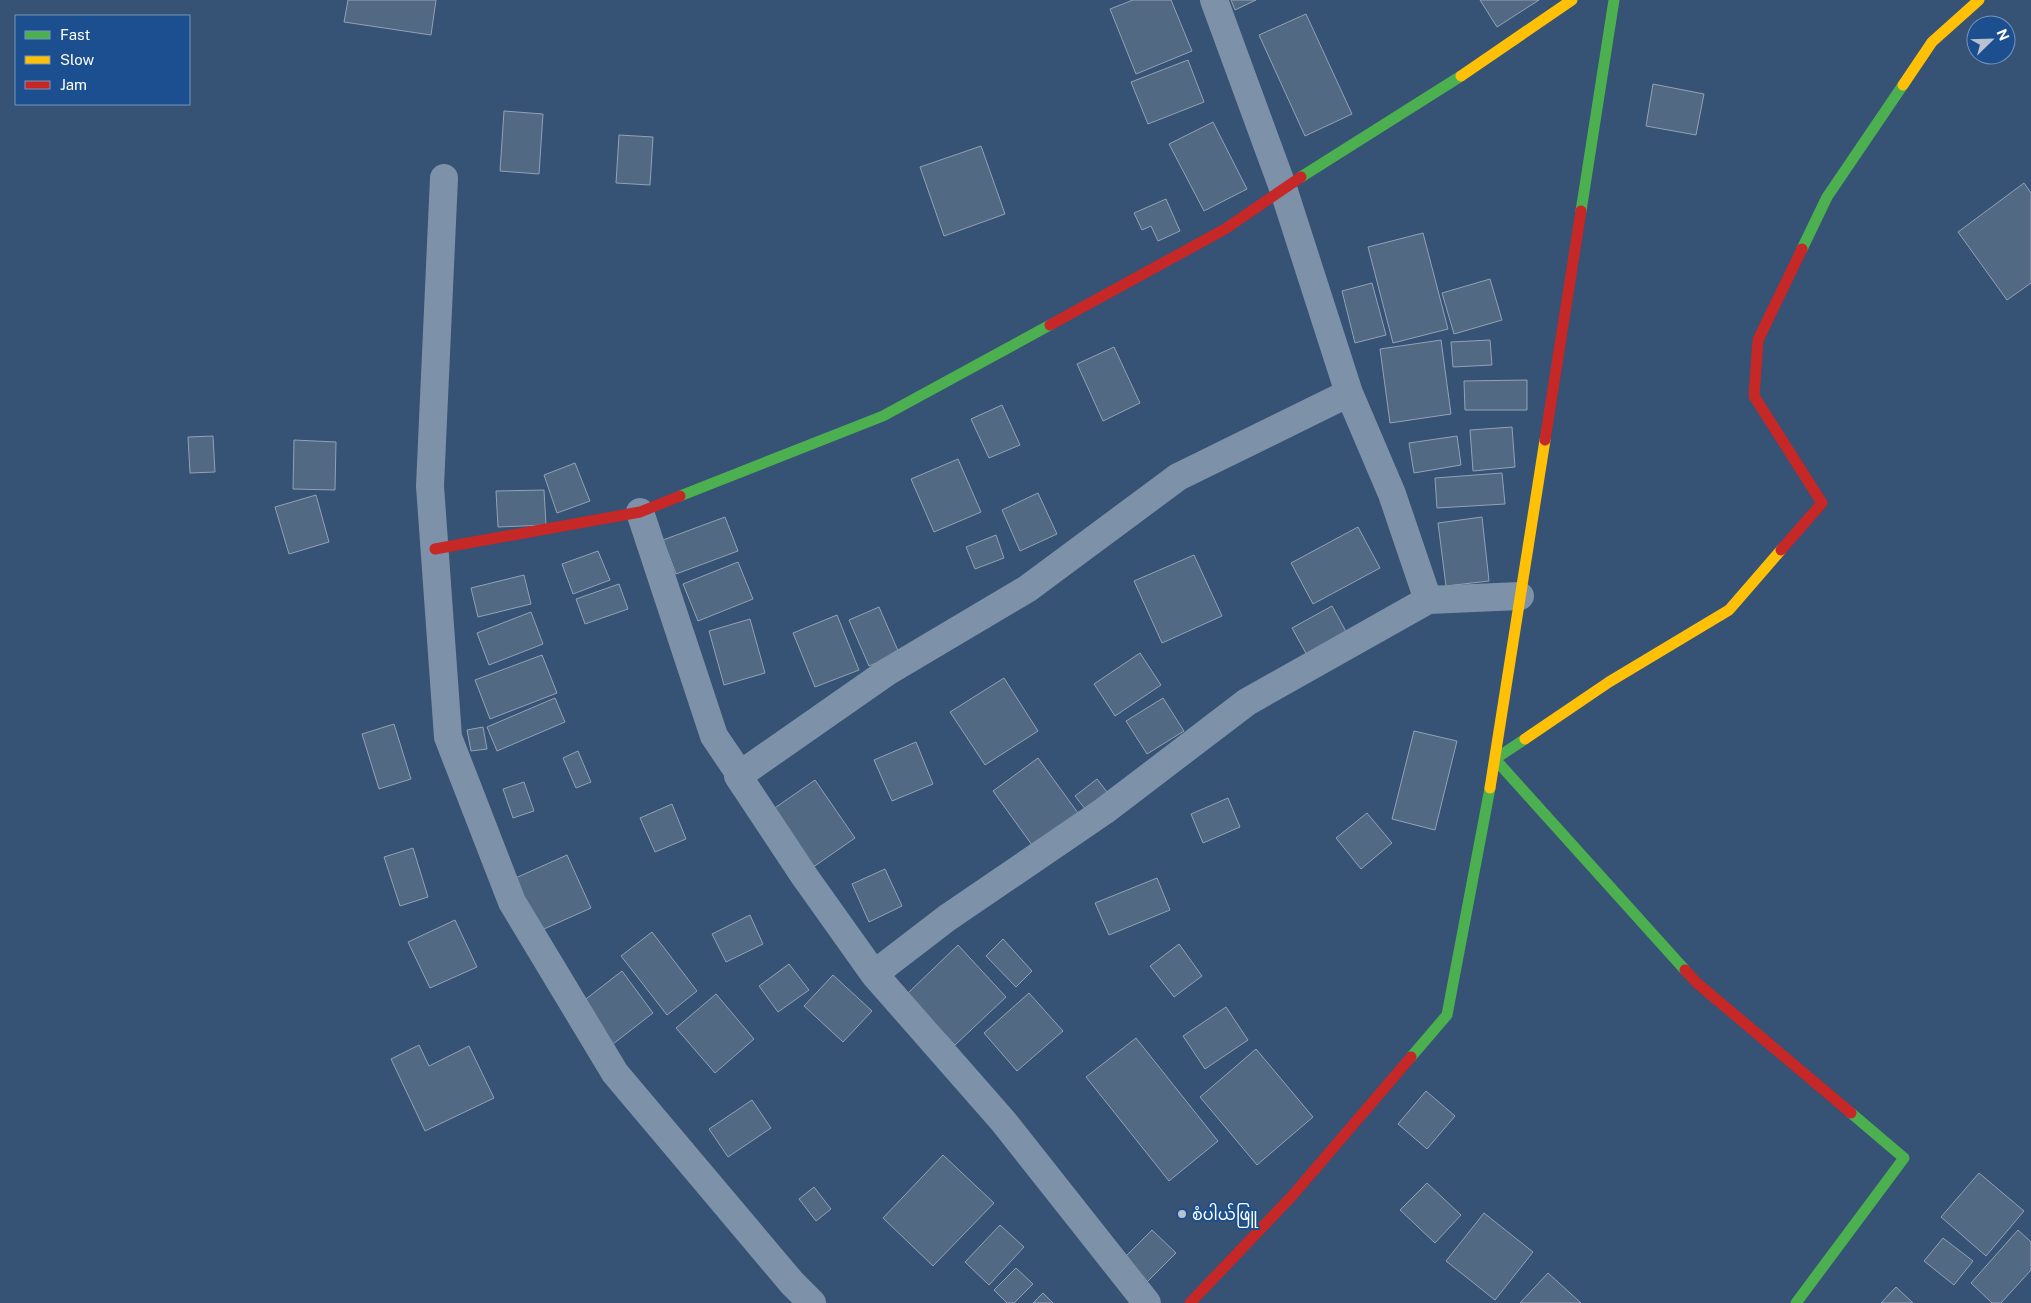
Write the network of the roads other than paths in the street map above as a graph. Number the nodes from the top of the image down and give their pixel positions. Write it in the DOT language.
graph roads {
  1 [pos="1214,0"];
  2 [pos="1572,0"];
  3 [pos="1614,0"];
  4 [pos="1979,0"];
  5 [pos="444,178"];
  6 [pos="1282,188"];
  7 [pos="1349,393"];
  8 [pos="640,512"];
  9 [pos="435,549"];
  10 [pos="1520,596"];
  11 [pos="1428,600"];
  12 [pos="1495,759"];
  13 [pos="738,776"];
  14 [pos="874,974"];
  15 [pos="812,1303"];
  16 [pos="1148,1303"];
  17 [pos="1190,1303"];
  18 [pos="1796,1303"];
  1 -- 6 [label="street"];
  2 -- 6 [label="street"];
  3 -- 10 [label="street"];
  4 -- 12 [label="street"];
  5 -- 9 [label="street"];
  6 -- 7 [label="street"];
  6 -- 8 [label="street"];
  7 -- 11 [label="street"];
  7 -- 13 [label="street"];
  8 -- 9 [label="street"];
  8 -- 13 [label="street"];
  9 -- 15 [label="street"];
  10 -- 11 [label="street"];
  10 -- 12 [label="street"];
  11 -- 14 [label="street"];
  12 -- 17 [label="street"];
  12 -- 18 [label="street"];
  13 -- 14 [label="street"];
  14 -- 16 [label="street"];
}
